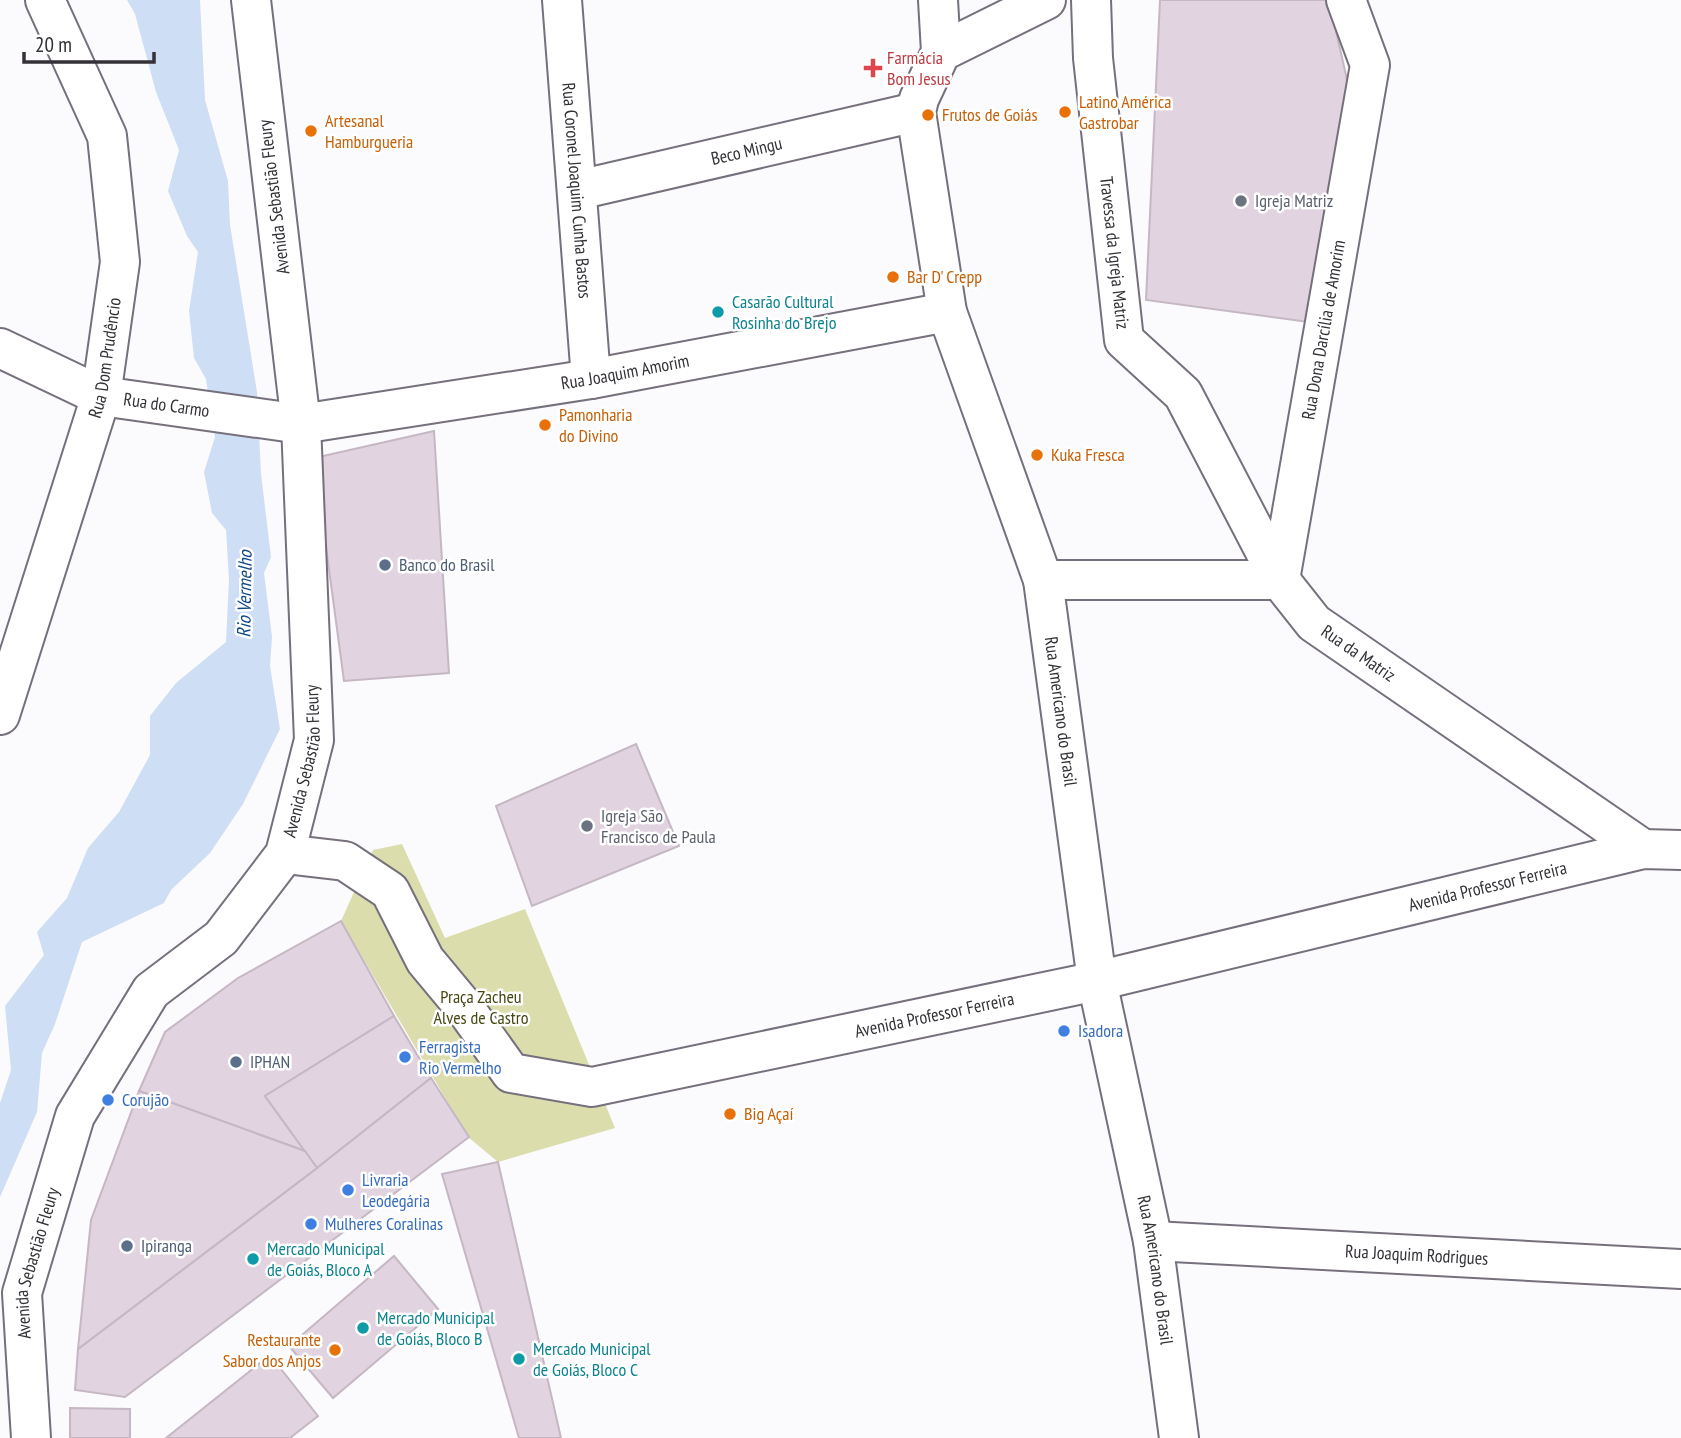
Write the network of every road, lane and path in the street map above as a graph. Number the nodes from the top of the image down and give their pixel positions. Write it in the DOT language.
graph roads {
  1 [pos="45,0"];
  2 [pos="251,0"];
  3 [pos="562,0"];
  4 [pos="938,0"];
  5 [pos="1046,0"];
  6 [pos="1091,0"];
  7 [pos="1346,0"];
  8 [pos="941,52"];
  9 [pos="916,112"];
  10 [pos="578,190"];
  11 [pos="947,312"];
  12 [pos="0,348"];
  13 [pos="591,379"];
  14 [pos="115,398"];
  15 [pos="302,424"];
  16 [pos="1043,580"];
  17 [pos="1280,580"];
  18 [pos="0,715"];
  19 [pos="1643,849"];
  20 [pos="1681,850"];
  21 [pos="285,854"];
  22 [pos="1097,981"];
  23 [pos="1153,1241"];
  24 [pos="1681,1269"];
  25 [pos="11,1285"];
  26 [pos="32,1438"];
  27 [pos="1179,1438"];
  1 -- 14 [label="street, Rua Dom Prudêncio"];
  2 -- 15 [label="street, Avenida Sebastião Fleury"];
  3 -- 10 [label="street, Rua Coronel Joaquim Cunha Bastos"];
  4 -- 8 [label="street, Rua Americano do Brasil"];
  5 -- 8 [label="street"];
  6 -- 17 [label="street, Travessa da Igreja Matriz"];
  7 -- 17 [label="street, Rua Dona Darcília de Amorim"];
  8 -- 9 [label="street, Rua Americano do Brasil"];
  9 -- 10 [label="street, Beco Mingu"];
  9 -- 11 [label="street, Rua Americano do Brasil"];
  10 -- 13 [label="street, Rua Coronel Joaquim Cunha Bastos"];
  11 -- 13 [label="street, Rua Joaquim Amorim"];
  11 -- 16 [label="street, Rua Americano do Brasil"];
  12 -- 14 [label="street, Rua do Carmo"];
  13 -- 15 [label="street, Rua Joaquim Amorim"];
  14 -- 15 [label="street, Rua do Carmo"];
  14 -- 18 [label="street, Rua Dom Prudêncio"];
  15 -- 21 [label="street, Avenida Sebastião Fleury"];
  16 -- 17 [label="street"];
  16 -- 22 [label="street, Rua Americano do Brasil"];
  17 -- 19 [label="street, Rua da Matriz"];
  19 -- 20 [label="street, Avenida Professor Ferreira"];
  19 -- 22 [label="street, Avenida Professor Ferreira"];
  21 -- 22 [label="street, Avenida Professor Ferreira"];
  21 -- 25 [label="street, Avenida Sebastião Fleury"];
  22 -- 23 [label="street, Rua Americano do Brasil"];
  23 -- 24 [label="street, Rua Joaquim Rodrigues"];
  23 -- 27 [label="street, Rua Americano do Brasil"];
  25 -- 26 [label="street, Avenida Sebastião Fleury"];
}
